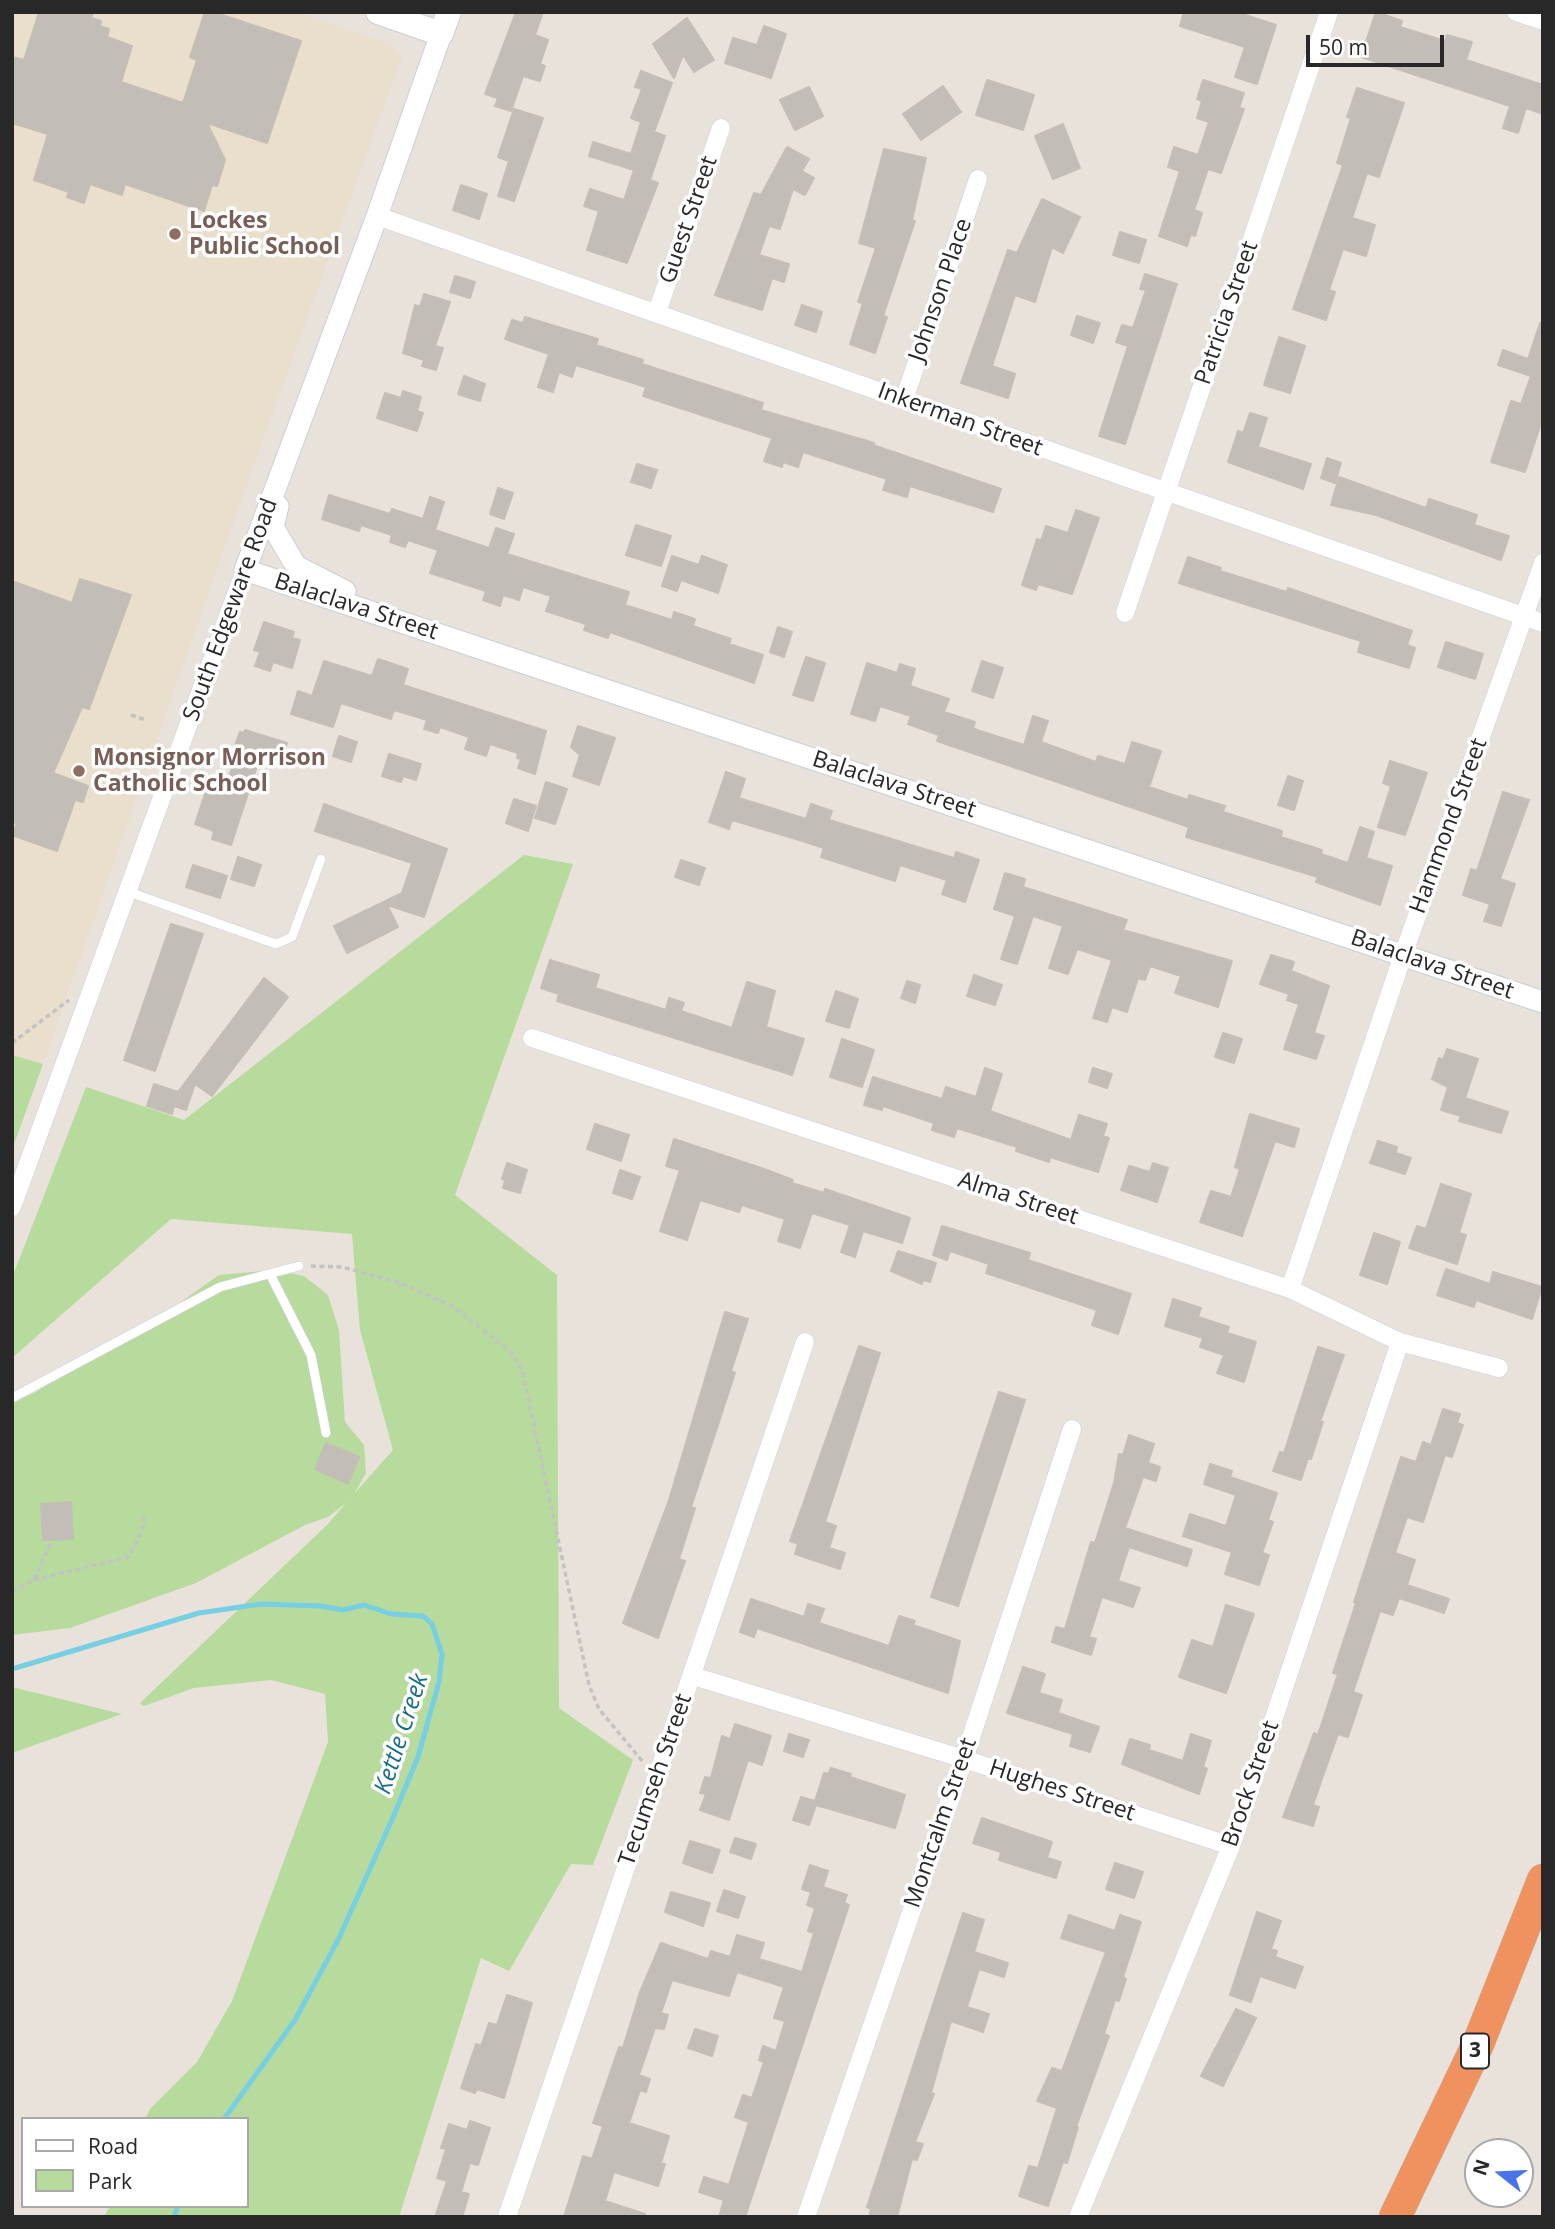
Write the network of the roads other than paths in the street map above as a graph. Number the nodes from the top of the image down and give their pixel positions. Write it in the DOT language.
graph roads {
  1 [pos="379,12"];
  2 [pos="1329,12"];
  3 [pos="1516,12"];
  4 [pos="1543,21"];
  5 [pos="445,23"];
  6 [pos="721,128"];
  7 [pos="978,179"];
  8 [pos="377,216"];
  9 [pos="657,312"];
  10 [pos="904,400"];
  11 [pos="289,454"];
  12 [pos="1166,494"];
  13 [pos="1543,563"];
  14 [pos="245,570"];
  15 [pos="1125,613"];
  16 [pos="1524,617"];
  17 [pos="1543,623"];
  18 [pos="412,625"];
  19 [pos="321,859"];
  20 [pos="129,892"];
  21 [pos="1403,955"];
  22 [pos="1543,1002"];
  23 [pos="533,1038"];
  24 [pos="12,1207"];
  25 [pos="299,1266"];
  26 [pos="270,1273"];
  27 [pos="1290,1289"];
  28 [pos="805,1342"];
  29 [pos="1400,1342"];
  30 [pos="1500,1368"];
  31 [pos="12,1398"];
  32 [pos="1072,1429"];
  33 [pos="326,1433"];
  34 [pos="693,1676"];
  35 [pos="964,1759"];
  36 [pos="1231,1846"];
  37 [pos="1543,1880"];
  38 [pos="507,2217"];
  39 [pos="806,2217"];
  40 [pos="1078,2217"];
  41 [pos="1395,2217"];
  1 -- 5 [label="main road"];
  2 -- 12 [label="street, Patricia Street"];
  3 -- 4 [label="street"];
  5 -- 8 [label="street, South Edgeware Road"];
  6 -- 9 [label="street, Guest Street"];
  7 -- 10 [label="street, Johnson Place"];
  8 -- 9 [label="street, Inkerman Street"];
  8 -- 11 [label="street, South Edgeware Road"];
  9 -- 10 [label="street, Inkerman Street"];
  10 -- 12 [label="street, Inkerman Street"];
  11 -- 14 [label="street, South Edgeware Road"];
  11 -- 18 [label="street"];
  12 -- 15 [label="street, Patricia Street"];
  12 -- 16 [label="street, Inkerman Street"];
  13 -- 16 [label="street, Hammond Street"];
  14 -- 18 [label="street, Balaclava Street"];
  14 -- 20 [label="street, South Edgeware Road"];
  16 -- 17 [label="street, Inkerman Street"];
  16 -- 21 [label="street, Hammond Street"];
  18 -- 21 [label="street, Balaclava Street"];
  19 -- 20 [label="lane"];
  20 -- 24 [label="street, South Edgeware Road"];
  21 -- 22 [label="street, Balaclava Street"];
  21 -- 27 [label="street, Hammond Street"];
  23 -- 27 [label="street, Alma Street"];
  25 -- 26 [label="lane"];
  26 -- 31 [label="lane"];
  26 -- 33 [label="lane"];
  27 -- 29 [label="street, Alma Street"];
  28 -- 34 [label="street, Tecumseh Street"];
  29 -- 30 [label="street, Alma Street"];
  29 -- 36 [label="street, Brock Street"];
  32 -- 35 [label="street, Montcalm Street"];
  34 -- 35 [label="street, Hughes Street"];
  34 -- 38 [label="street, Tecumseh Street"];
  35 -- 36 [label="street, Hughes Street"];
  35 -- 39 [label="street, Montcalm Street"];
  36 -- 40 [label="street, Brock Street"];
  37 -- 41 [label="highway, 3"];
}
